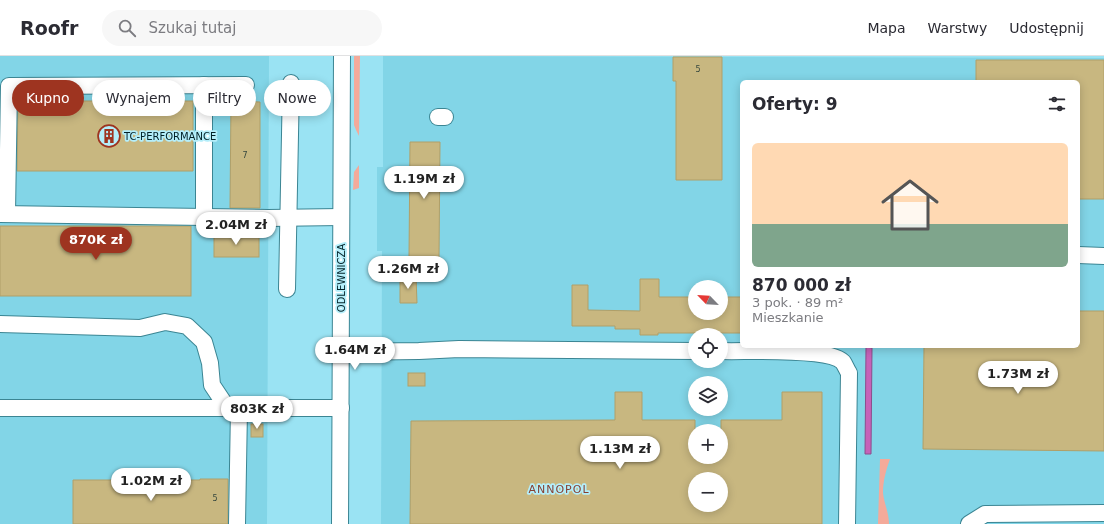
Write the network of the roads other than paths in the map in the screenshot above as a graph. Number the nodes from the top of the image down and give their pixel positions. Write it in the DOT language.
graph roads {
  1 [pos="342,56"];
  2 [pos="193,85"];
  3 [pos="204,116"];
  4 [pos="290,116"];
  5 [pos="3,214"];
  6 [pos="204,217"];
  7 [pos="341,217"];
  8 [pos="288,218"];
  9 [pos="1080,256"];
  10 [pos="1104,256"];
  11 [pos="287,289"];
  12 [pos="0,324"];
  13 [pos="688,351"];
  14 [pos="728,351"];
  15 [pos="341,352"];
  16 [pos="0,408"];
  17 [pos="341,408"];
  18 [pos="234,409"];
  19 [pos="1104,513"];
  20 [pos="237,524"];
  21 [pos="340,524"];
  22 [pos="848,524"];
  23 [pos="969,524"];
  1 -- 7 [label="street, ODLEWNICZA"];
  2 -- 5 [label="street"];
  3 -- 6 [label="street"];
  4 -- 8 [label="street"];
  5 -- 6 [label="street"];
  6 -- 8 [label="street"];
  7 -- 8 [label="street"];
  7 -- 15 [label="street, ODLEWNICZA"];
  8 -- 11 [label="street"];
  9 -- 10 [label="street"];
  12 -- 18 [label="street"];
  13 -- 15 [label="street"];
  14 -- 22 [label="street"];
  15 -- 17 [label="street, ODLEWNICZA"];
  16 -- 18 [label="street"];
  17 -- 18 [label="street"];
  17 -- 21 [label="street, ODLEWNICZA"];
  18 -- 20 [label="street"];
  19 -- 23 [label="street"];
}
